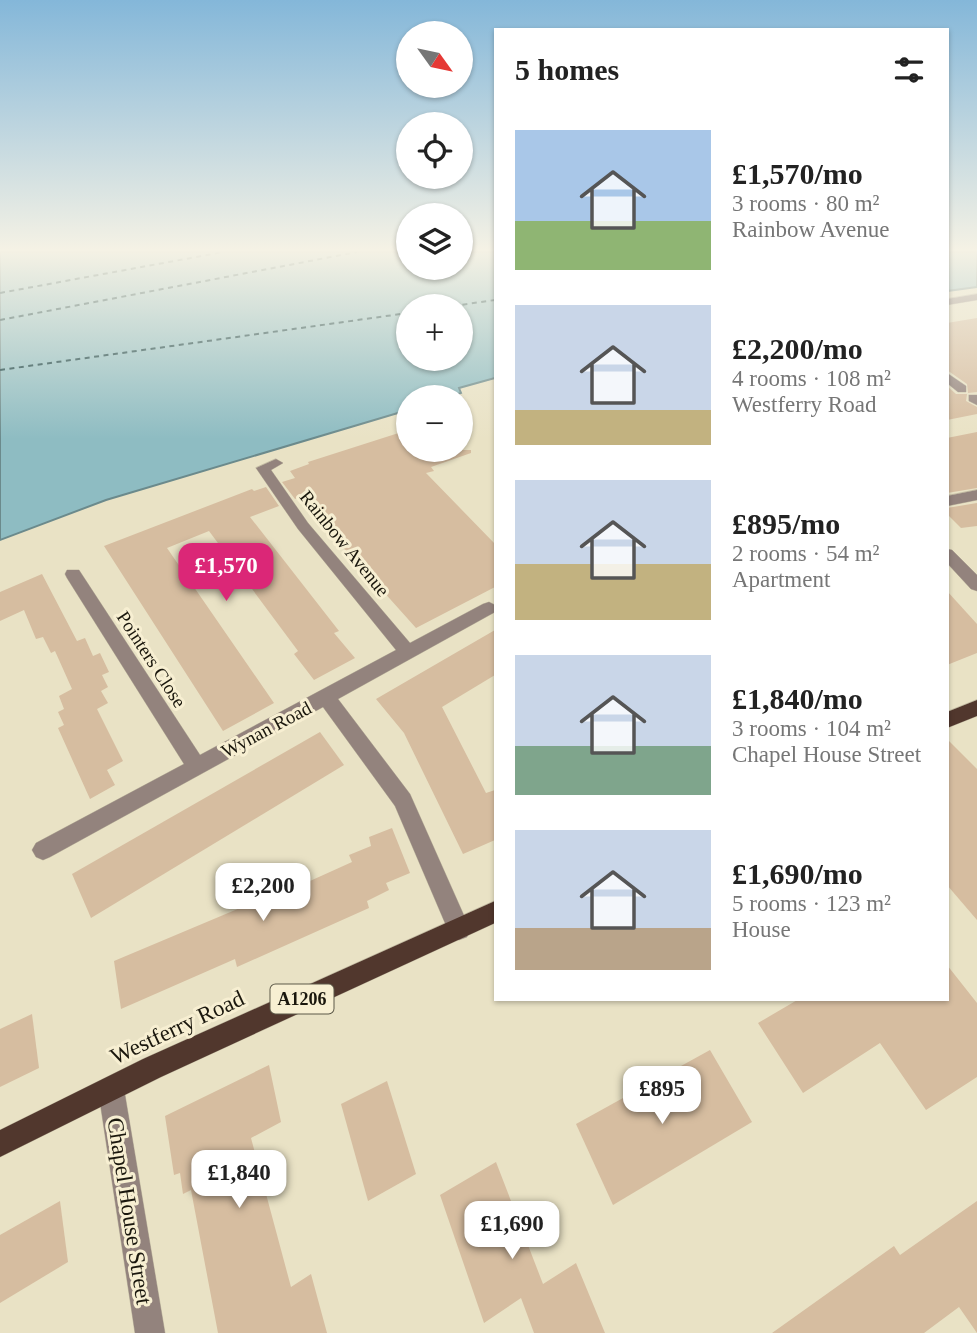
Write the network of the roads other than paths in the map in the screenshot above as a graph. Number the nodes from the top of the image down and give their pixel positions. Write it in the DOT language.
graph roads {
  1 [pos="949,379"];
  2 [pos="960,388"];
  3 [pos="276,463"];
  4 [pos="977,495"];
  5 [pos="949,501"];
  6 [pos="949,556"];
  7 [pos="73,574"];
  8 [pos="977,585"];
  9 [pos="489,608"];
  10 [pos="408,651"];
  11 [pos="326,697"];
  12 [pos="977,708"];
  13 [pos="949,719"];
  14 [pos="196,766"];
  15 [pos="43,850"];
  16 [pos="494,912"];
  17 [pos="459,929"];
  18 [pos="110,1089"];
  19 [pos="0,1144"];
  20 [pos="149,1333"];
  1 -- 2 [label="street"];
  3 -- 10 [label="street, Rainbow Avenue"];
  4 -- 5 [label="street"];
  6 -- 8 [label="street"];
  7 -- 14 [label="street, Pointers Close"];
  9 -- 10 [label="street, Wynan Road"];
  10 -- 11 [label="street, Wynan Road"];
  11 -- 14 [label="street, Wynan Road"];
  11 -- 17 [label="street"];
  12 -- 13 [label="main road"];
  14 -- 15 [label="street, Wynan Road"];
  16 -- 17 [label="main road, Westferry Road / A1206"];
  17 -- 18 [label="main road, Westferry Road / A1206"];
  18 -- 19 [label="main road, Westferry Road / A1206"];
  18 -- 20 [label="street, Chapel House Street"];
}
